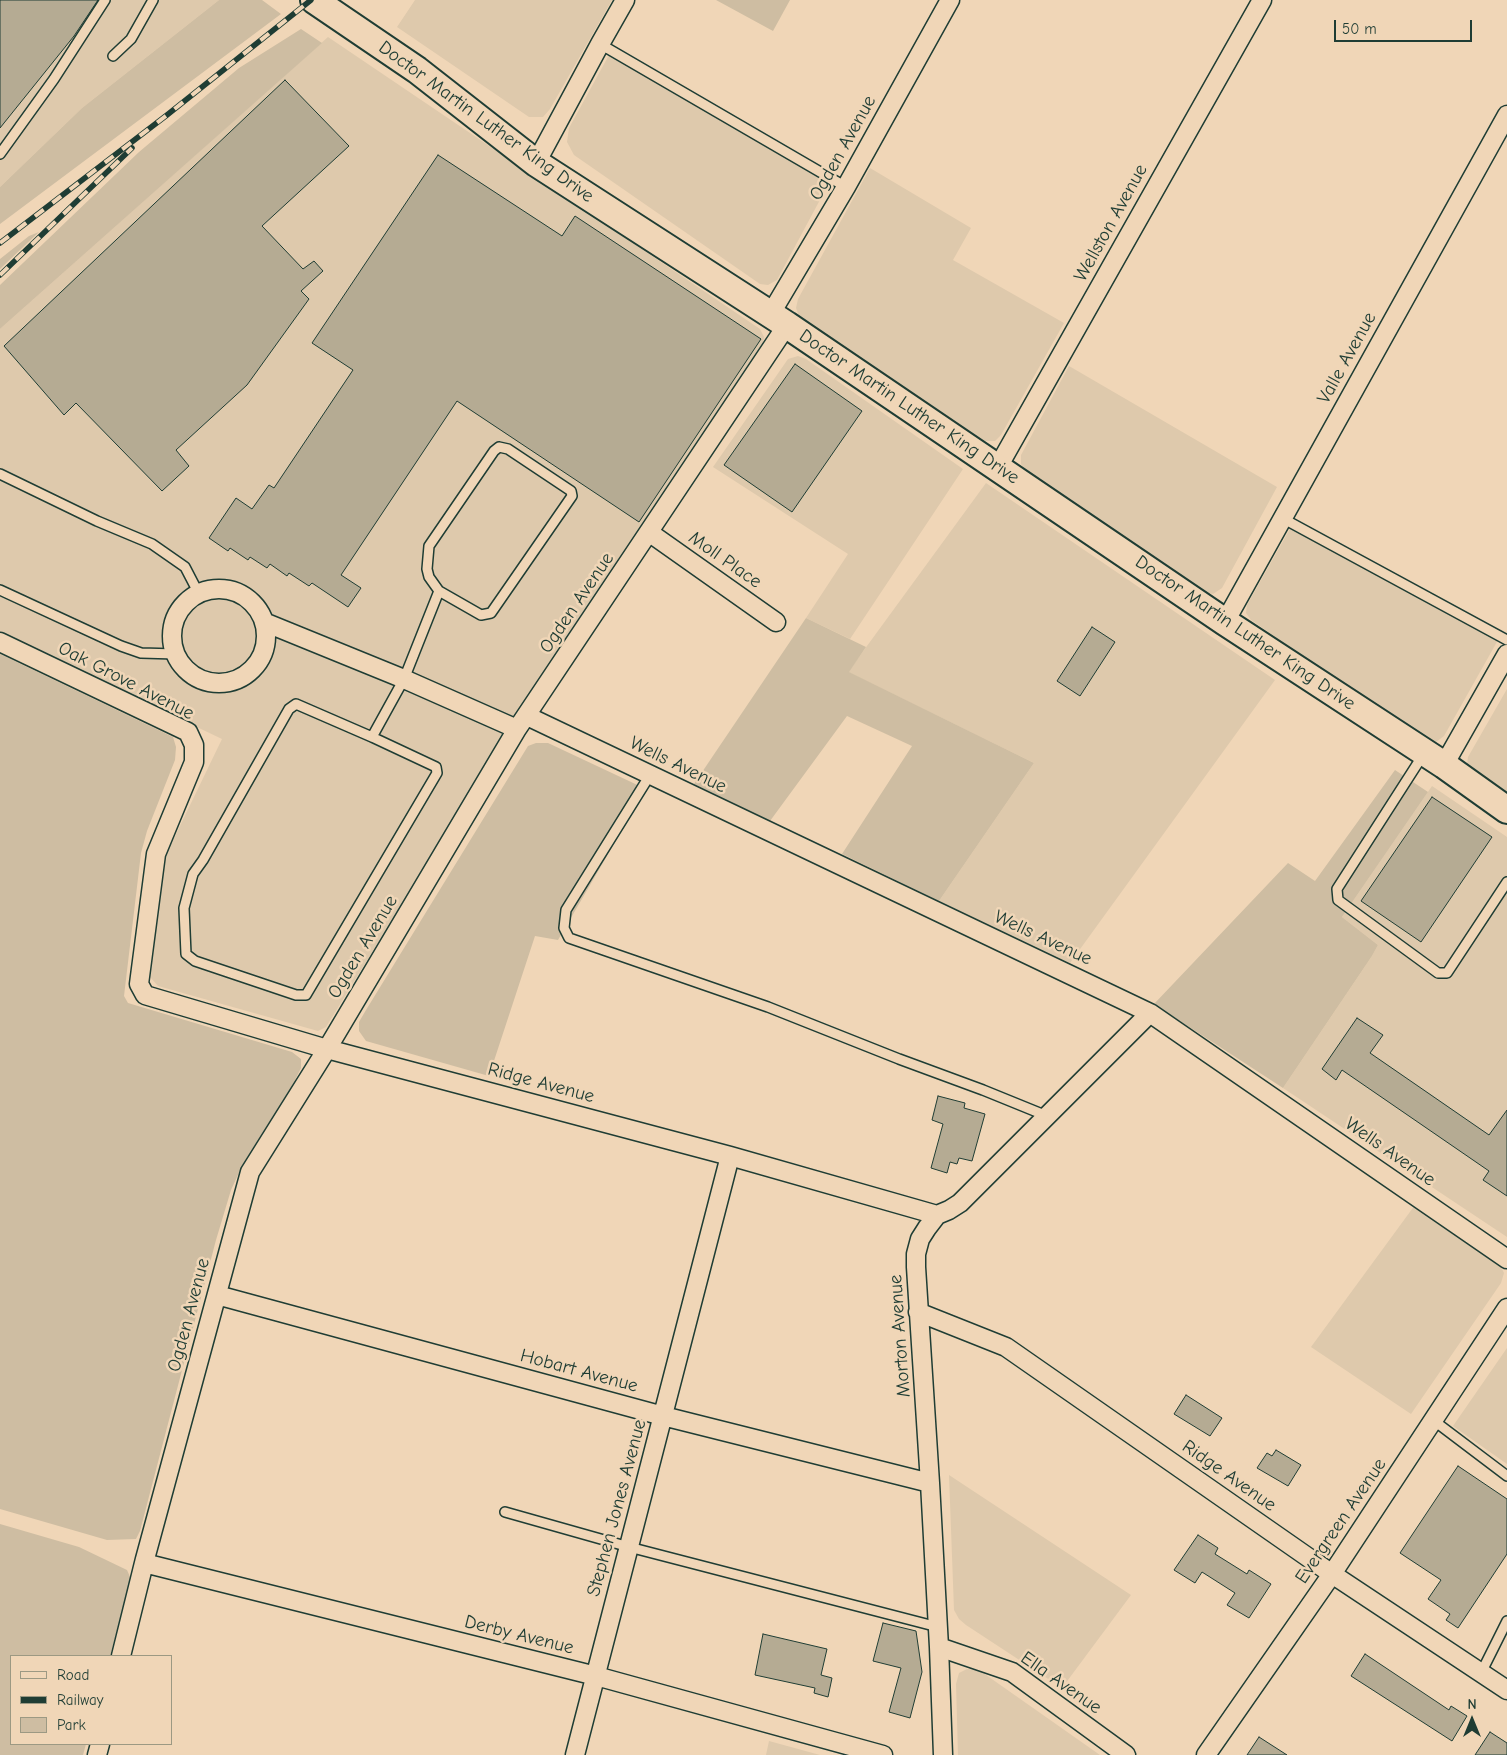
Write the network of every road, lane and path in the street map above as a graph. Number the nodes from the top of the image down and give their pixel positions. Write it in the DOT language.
graph roads {
  1 [pos="105,0"];
  2 [pos="153,0"];
  3 [pos="625,0"];
  4 [pos="950,0"];
  5 [pos="1262,0"];
  6 [pos="321,5"];
  7 [pos="600,44"];
  8 [pos="113,56"];
  9 [pos="1507,116"];
  10 [pos="0,154"];
  11 [pos="536,163"];
  12 [pos="846,187"];
  13 [pos="778,320"];
  14 [pos="998,468"];
  15 [pos="0,474"];
  16 [pos="1282,518"];
  17 [pos="650,533"];
  18 [pos="0,590"];
  19 [pos="439,591"];
  20 [pos="199,594"];
  21 [pos="264,622"];
  22 [pos="776,622"];
  23 [pos="1225,622"];
  24 [pos="1507,640"];
  25 [pos="0,642"];
  26 [pos="176,654"];
  27 [pos="1507,654"];
  28 [pos="404,679"];
  29 [pos="522,722"];
  30 [pos="372,738"];
  31 [pos="1434,759"];
  32 [pos="650,775"];
  33 [pos="1507,810"];
  34 [pos="1507,882"];
  35 [pos="138,984"];
  36 [pos="1150,1013"];
  37 [pos="327,1048"];
  38 [pos="1047,1116"];
  39 [pos="730,1156"];
  40 [pos="937,1215"];
  41 [pos="1507,1259"];
  42 [pos="217,1295"];
  43 [pos="1507,1308"];
  44 [pos="918,1312"];
  45 [pos="663,1416"];
  46 [pos="1434,1420"];
  47 [pos="1507,1476"];
  48 [pos="930,1484"];
  49 [pos="505,1512"];
  50 [pos="629,1547"];
  51 [pos="144,1563"];
  52 [pos="1332,1574"];
  53 [pos="1507,1621"];
  54 [pos="938,1627"];
  55 [pos="939,1646"];
  56 [pos="121,1655"];
  57 [pos="1481,1672"];
  58 [pos="596,1676"];
  59 [pos="1507,1690"];
  60 [pos="575,1755"];
  61 [pos="883,1755"];
  62 [pos="943,1755"];
  63 [pos="1126,1755"];
  64 [pos="1206,1755"];
  1 -- 10 [label="lane"];
  2 -- 8 [label="lane"];
  3 -- 7 [label="street"];
  4 -- 12 [label="street, Ogden Avenue"];
  5 -- 14 [label="street, Wellston Avenue"];
  6 -- 11 [label="main road, Doctor Martin Luther King Drive"];
  7 -- 11 [label="street"];
  7 -- 12 [label="lane"];
  9 -- 16 [label="street, Valle Avenue"];
  11 -- 13 [label="main road, Doctor Martin Luther King Drive"];
  12 -- 13 [label="street, Ogden Avenue"];
  13 -- 14 [label="main road, Doctor Martin Luther King Drive"];
  13 -- 17 [label="street, Ogden Avenue"];
  14 -- 23 [label="main road, Doctor Martin Luther King Drive"];
  15 -- 20 [label="lane"];
  16 -- 23 [label="street, Valle Avenue"];
  16 -- 24 [label="lane"];
  17 -- 22 [label="street, Moll Place"];
  17 -- 29 [label="street, Ogden Avenue"];
  18 -- 26 [label="lane"];
  19 -- 19 [label="lane"];
  19 -- 28 [label="lane"];
  20 -- 21 [label="street"];
  20 -- 26 [label="street"];
  21 -- 26 [label="street"];
  21 -- 28 [label="street, Wells Avenue"];
  23 -- 31 [label="main road, Doctor Martin Luther King Drive"];
  25 -- 35 [label="street, Oak Grove Avenue"];
  27 -- 31 [label="street"];
  28 -- 29 [label="street, Wells Avenue"];
  28 -- 30 [label="lane"];
  29 -- 32 [label="street, Wells Avenue"];
  29 -- 37 [label="street, Ogden Avenue"];
  30 -- 30 [label="lane"];
  31 -- 33 [label="main road, Doctor Martin Luther King Drive"];
  31 -- 34 [label="lane"];
  32 -- 36 [label="street, Wells Avenue"];
  32 -- 38 [label="lane"];
  35 -- 37 [label="street, Ridge Avenue"];
  36 -- 38 [label="street, Morton Avenue"];
  36 -- 41 [label="street, Wells Avenue"];
  37 -- 39 [label="street, Ridge Avenue"];
  37 -- 42 [label="street, Ogden Avenue"];
  38 -- 40 [label="street, Morton Avenue"];
  39 -- 40 [label="street, Ridge Avenue"];
  39 -- 45 [label="street, Stephen Jones Avenue"];
  40 -- 44 [label="street, Morton Avenue"];
  42 -- 45 [label="street, Hobart Avenue"];
  42 -- 51 [label="street, Ogden Avenue"];
  43 -- 46 [label="street, Evergreen Avenue"];
  44 -- 48 [label="street, Morton Avenue"];
  44 -- 52 [label="street, Ridge Avenue"];
  45 -- 48 [label="street, Hobart Avenue"];
  45 -- 50 [label="street, Stephen Jones Avenue"];
  46 -- 47 [label="lane"];
  46 -- 52 [label="street, Evergreen Avenue"];
  48 -- 54 [label="street, Morton Avenue"];
  49 -- 50 [label="lane"];
  50 -- 54 [label="lane"];
  50 -- 58 [label="street, Stephen Jones Avenue"];
  51 -- 56 [label="street, Ogden Avenue"];
  51 -- 58 [label="street, Derby Avenue"];
  52 -- 57 [label="street, Ridge Avenue"];
  52 -- 64 [label="street, Evergreen Avenue"];
  53 -- 57 [label="lane"];
  54 -- 55 [label="street, Morton Avenue"];
  55 -- 62 [label="street, Morton Avenue"];
  55 -- 63 [label="street, Ella Avenue"];
  57 -- 59 [label="street, Ridge Avenue"];
  58 -- 60 [label="street, Stephen Jones Avenue"];
  58 -- 61 [label="street, Derby Avenue"];
}
